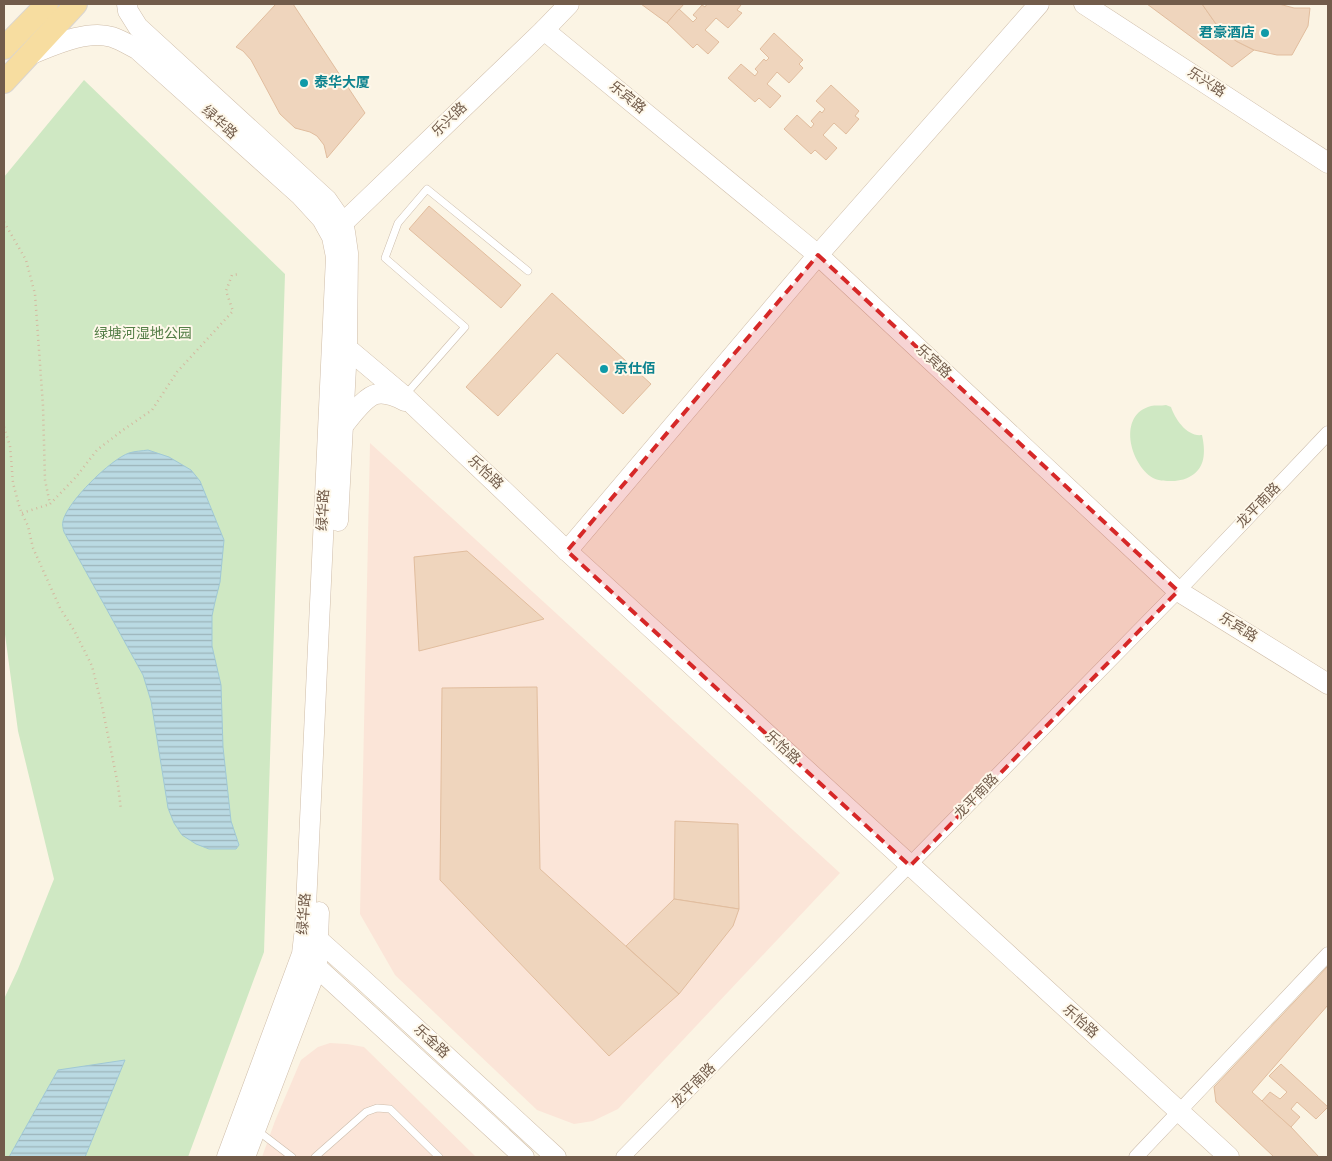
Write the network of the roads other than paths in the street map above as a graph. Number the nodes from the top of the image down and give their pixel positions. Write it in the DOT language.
graph roads {
  1 [pos="47,4"];
  2 [pos="76,4"];
  3 [pos="127,4"];
  4 [pos="569,4"];
  5 [pos="1039,4"];
  6 [pos="1084,4"];
  7 [pos="544,30"];
  8 [pos="4,48"];
  9 [pos="27,56"];
  10 [pos="4,82"];
  11 [pos="1328,163"];
  12 [pos="336,228"];
  13 [pos="818,255"];
  14 [pos="528,271"];
  15 [pos="339,347"];
  16 [pos="408,400"];
  17 [pos="342,428"];
  18 [pos="1328,433"];
  19 [pos="568,551"];
  20 [pos="1178,591"];
  21 [pos="1328,684"];
  22 [pos="910,866"];
  23 [pos="311,933"];
  24 [pos="302,954"];
  25 [pos="1328,954"];
  26 [pos="317,967"];
  27 [pos="1179,1112"];
  28 [pos="256,1129"];
  29 [pos="227,1157"];
  30 [pos="245,1157"];
  31 [pos="292,1157"];
  32 [pos="315,1157"];
  33 [pos="439,1157"];
  34 [pos="524,1157"];
  35 [pos="556,1157"];
  36 [pos="623,1157"];
  37 [pos="1136,1157"];
  38 [pos="1229,1157"];
  1 -- 8 [label="main road"];
  2 -- 9 [label="main road"];
  3 -- 12 [label="street, 绿华路"];
  4 -- 7 [label="street, 乐兴路"];
  5 -- 13 [label="street"];
  6 -- 11 [label="street, 乐兴路"];
  7 -- 12 [label="street, 乐兴路"];
  7 -- 13 [label="street, 乐宾路"];
  9 -- 10 [label="main road"];
  9 -- 12 [label="street, 绿华路"];
  12 -- 15 [label="street, 绿华路"];
  13 -- 19 [label="street"];
  13 -- 20 [label="street, 乐宾路"];
  14 -- 16 [label="lane"];
  15 -- 16 [label="street, 乐怡路"];
  15 -- 17 [label="street, 绿华路"];
  15 -- 23 [label="street, 绿华路"];
  16 -- 17 [label="street"];
  16 -- 19 [label="street, 乐怡路"];
  17 -- 23 [label="street, 绿华路"];
  18 -- 20 [label="street, 龙平南路"];
  19 -- 22 [label="street, 乐怡路"];
  20 -- 21 [label="street, 乐宾路"];
  20 -- 22 [label="street, 龙平南路"];
  22 -- 27 [label="street, 乐怡路"];
  22 -- 36 [label="street, 龙平南路"];
  23 -- 24 [label="street, 绿华路"];
  23 -- 26 [label="street, 绿华路"];
  23 -- 35 [label="street, 乐金路"];
  24 -- 26 [label="street, 乐金路"];
  24 -- 29 [label="street, 绿华路"];
  25 -- 27 [label="street"];
  26 -- 28 [label="street, 绿华路"];
  26 -- 34 [label="street, 乐金路"];
  27 -- 37 [label="street"];
  27 -- 38 [label="street, 乐怡路"];
  28 -- 30 [label="street, 绿华路"];
  28 -- 31 [label="lane"];
  32 -- 33 [label="lane"];
}
